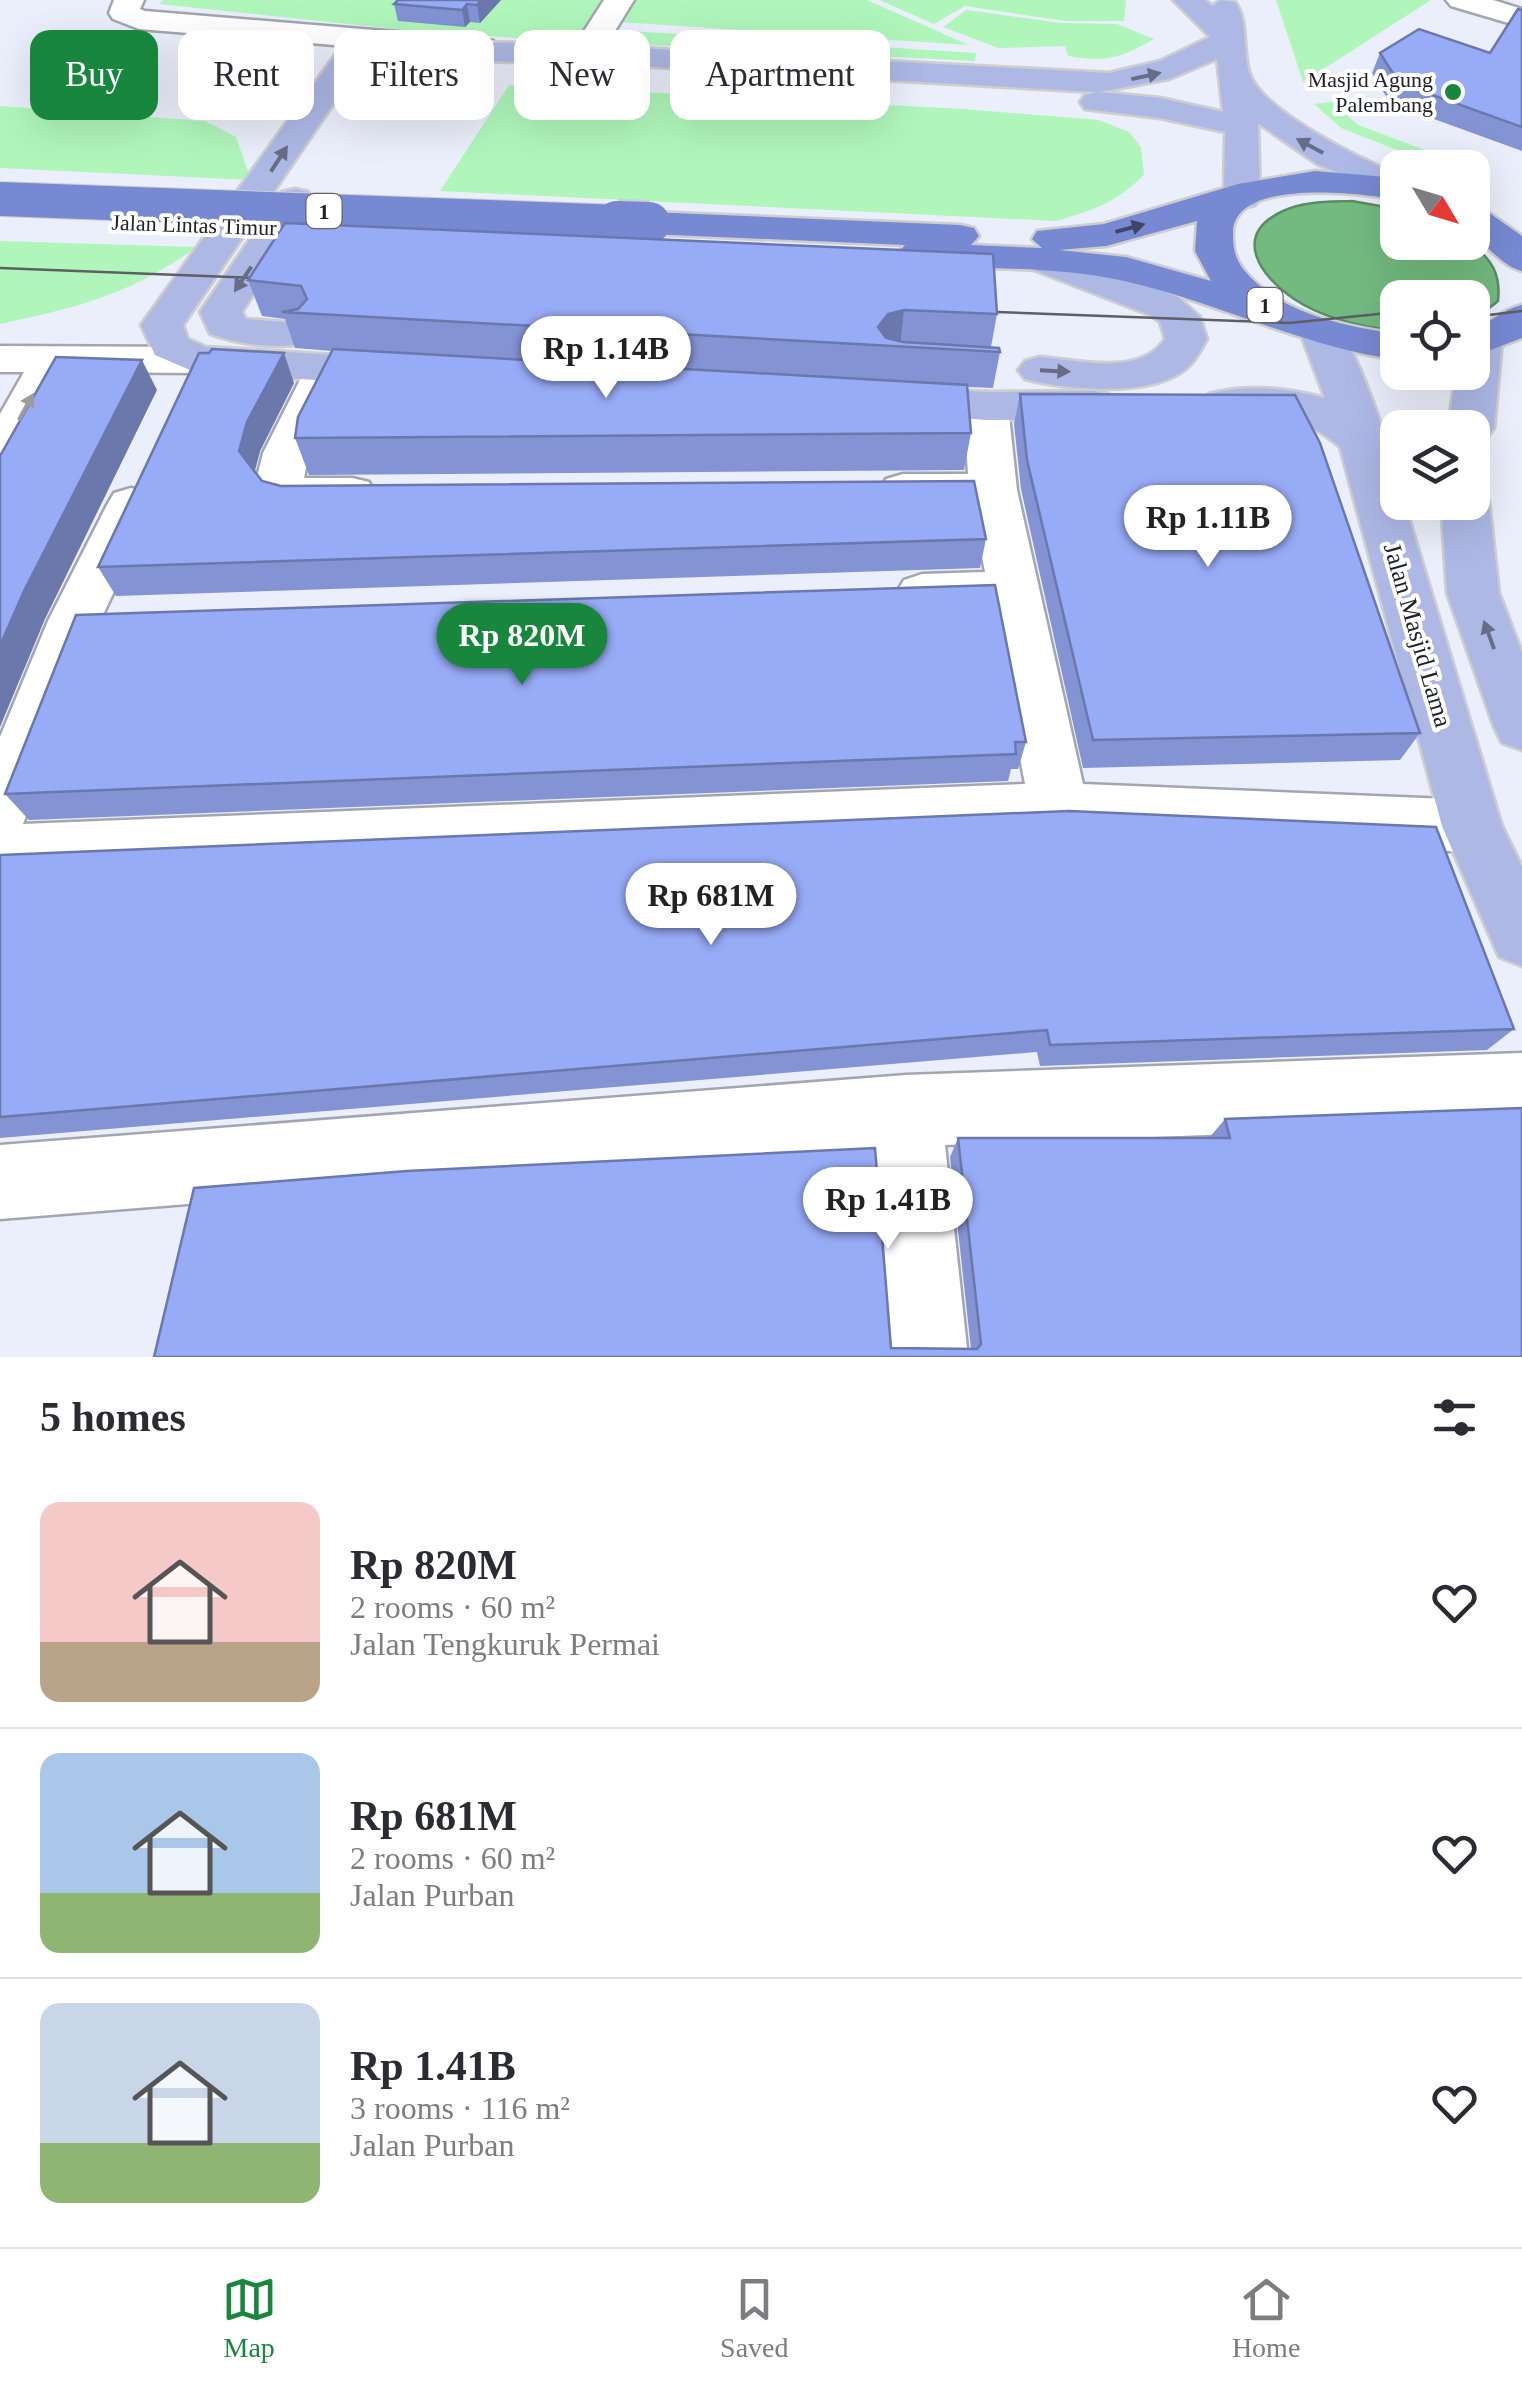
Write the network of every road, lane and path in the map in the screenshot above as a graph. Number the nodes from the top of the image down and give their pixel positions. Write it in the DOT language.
graph roads {
  1 [pos="619,0"];
  2 [pos="1188,0"];
  3 [pos="1224,0"];
  4 [pos="1461,0"];
  5 [pos="134,10"];
  6 [pos="364,12"];
  7 [pos="1522,18"];
  8 [pos="344,30"];
  9 [pos="600,30"];
  10 [pos="334,34"];
  11 [pos="1230,38"];
  12 [pos="670,73"];
  13 [pos="890,78"];
  14 [pos="1236,81"];
  15 [pos="890,86"];
  16 [pos="334,87"];
  17 [pos="1242,126"];
  18 [pos="342,131"];
  19 [pos="320,164"];
  20 [pos="1380,179"];
  21 [pos="1380,186"];
  22 [pos="1242,197"];
  23 [pos="0,198"];
  24 [pos="0,218"];
  25 [pos="1490,224"];
  26 [pos="1490,228"];
  27 [pos="1490,229"];
  28 [pos="646,233"];
  29 [pos="1522,234"];
  30 [pos="1522,246"];
  31 [pos="1522,259"];
  32 [pos="1043,260"];
  33 [pos="1281,315"];
  34 [pos="1502,330"];
  35 [pos="1320,332"];
  36 [pos="420,340"];
  37 [pos="1380,344"];
  38 [pos="0,359"];
  39 [pos="70,360"];
  40 [pos="178,363"];
  41 [pos="328,368"];
  42 [pos="448,375"];
  43 [pos="992,387"];
  44 [pos="1156,388"];
  45 [pos="846,398"];
  46 [pos="1478,410"];
  47 [pos="1360,440"];
  48 [pos="0,453"];
  49 [pos="153,456"];
  50 [pos="993,490"];
  51 [pos="857,491"];
  52 [pos="390,494"];
  53 [pos="1380,505"];
  54 [pos="1385,520"];
  55 [pos="1467,520"];
  56 [pos="1013,590"];
  57 [pos="873,594"];
  58 [pos="134,619"];
  59 [pos="74,621"];
  60 [pos="1522,727"];
  61 [pos="1059,808"];
  62 [pos="0,810"];
  63 [pos="1472,826"];
  64 [pos="0,852"];
  65 [pos="1522,936"];
  66 [pos="1522,1088"];
  67 [pos="906,1111"];
  68 [pos="0,1182"];
  69 [pos="928,1357"];
  1 -- 9 [label="street"];
  2 -- 11 [label="main road"];
  3 -- 11 [label="main road"];
  4 -- 7 [label="street"];
  5 -- 10 [label="street"];
  6 -- 8 [label="street"];
  13 -- 11 [label="main road, one-way"];
  11 -- 14 [label="main road"];
  12 -- 18 [label="main road"];
  14 -- 17 [label="main road"];
  20 -- 14 [label="main road, 1, one-way"];
  15 -- 17 [label="main road"];
  40 -- 16 [label="main road, one-way"];
  17 -- 22 [label="main road"];
  19 -- 36 [label="main road, one-way"];
  21 -- 22 [label="highway, 1"];
  28 -- 22 [label="highway, Jalan Lintas Timur / 1, one-way"];
  22 -- 33 [label="highway, 1"];
  23 -- 28 [label="highway, Jalan Lintas Timur / 1, bridge"];
  24 -- 28 [label="highway, Jalan Lintas Timur / 1"];
  25 -- 29 [label="highway"];
  26 -- 30 [label="main road"];
  27 -- 31 [label="highway"];
  28 -- 32 [label="highway, Jalan Lintas Timur / 1"];
  32 -- 33 [label="highway, Jalan Lintas Timur / 1"];
  32 -- 44 [label="main road"];
  33 -- 35 [label="highway, 1"];
  34 -- 46 [label="main road"];
  35 -- 37 [label="highway, 1"];
  35 -- 47 [label="main road, Jalan Masjid Lama"];
  38 -- 39 [label="street"];
  39 -- 40 [label="street"];
  48 -- 39 [label="street, one-way"];
  40 -- 41 [label="main road"];
  41 -- 42 [label="main road"];
  41 -- 52 [label="street"];
  43 -- 44 [label="main road"];
  43 -- 45 [label="main road"];
  43 -- 50 [label="street"];
  44 -- 47 [label="main road"];
  47 -- 53 [label="main road, Jalan Masjid Lama"];
  49 -- 59 [label="street"];
  50 -- 51 [label="street"];
  50 -- 56 [label="street"];
  54 -- 63 [label="main road, Jalan Masjid Lama"];
  60 -- 55 [label="main road, one-way"];
  56 -- 57 [label="street"];
  56 -- 61 [label="street"];
  58 -- 59 [label="street"];
  59 -- 62 [label="street"];
  61 -- 63 [label="street"];
  61 -- 64 [label="street"];
  63 -- 65 [label="main road, Jalan Masjid Lama"];
  66 -- 67 [label="street"];
  67 -- 68 [label="street"];
  67 -- 69 [label="street"];
}
